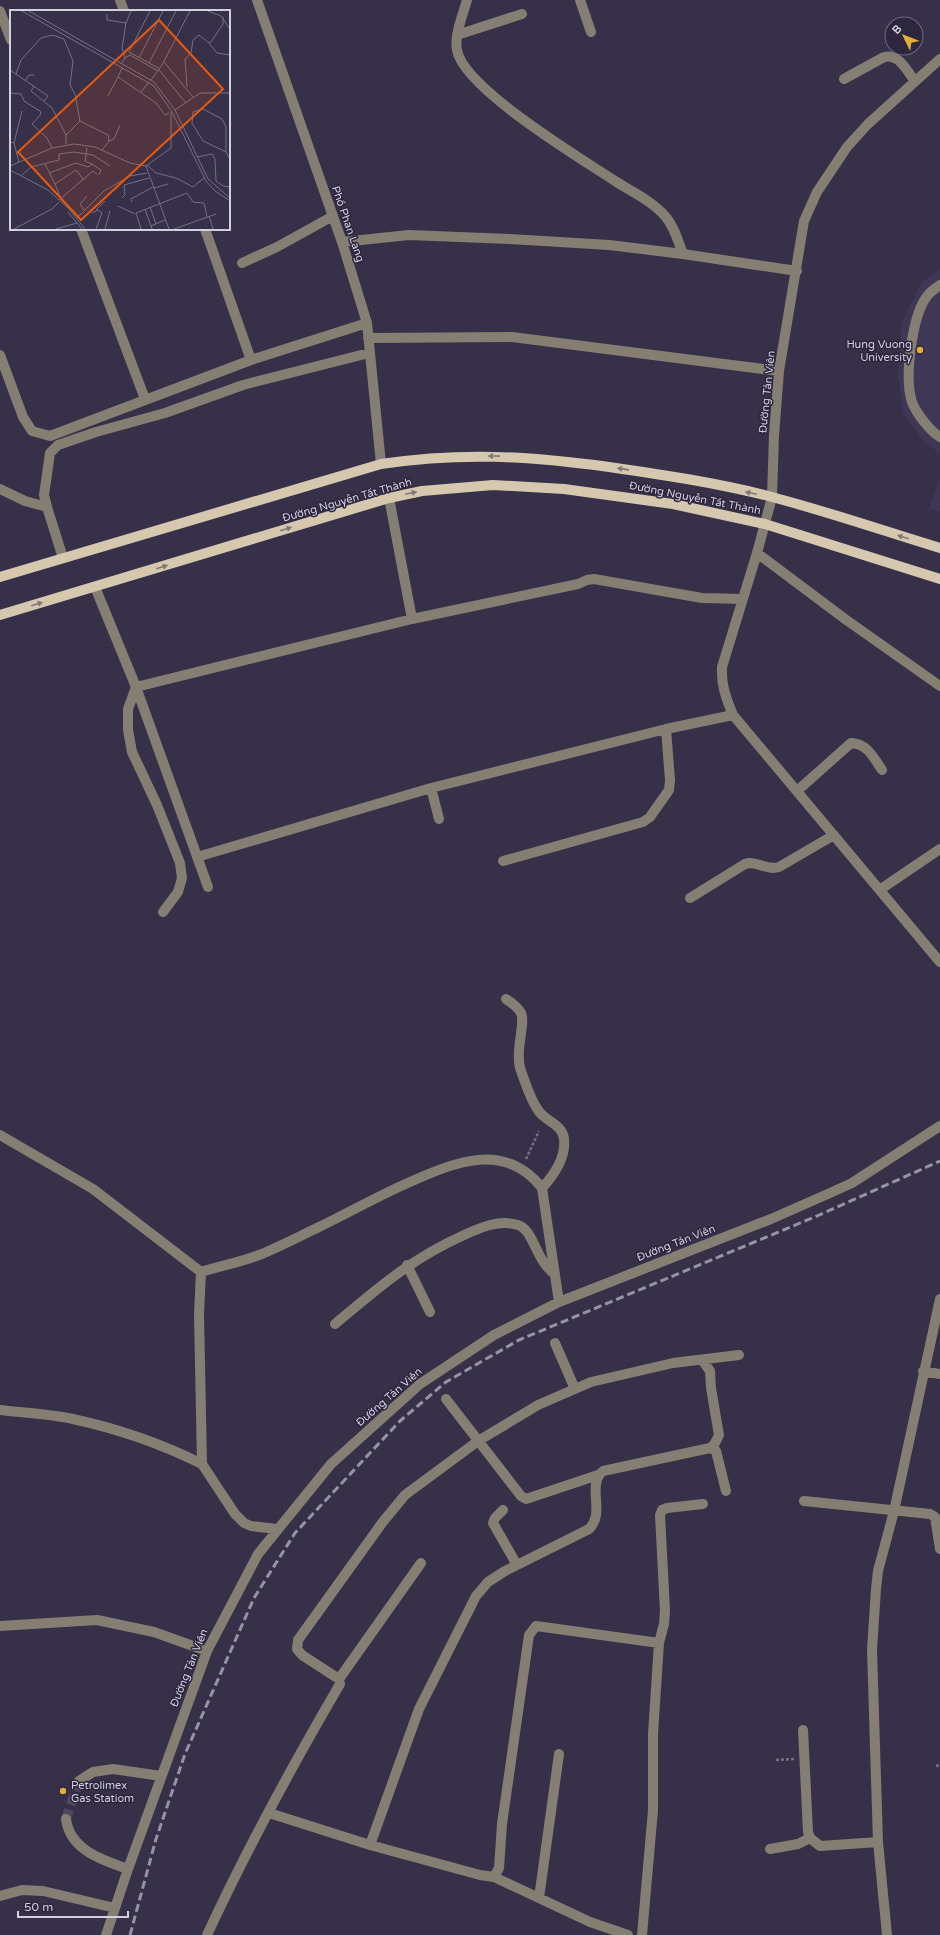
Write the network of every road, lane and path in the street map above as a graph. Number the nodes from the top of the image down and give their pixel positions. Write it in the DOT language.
graph roads {
  1 [pos="120,0"];
  2 [pos="257,0"];
  3 [pos="467,0"];
  4 [pos="580,0"];
  5 [pos="124,10"];
  6 [pos="0,11"];
  7 [pos="522,14"];
  8 [pos="591,32"];
  9 [pos="458,35"];
  10 [pos="10,37"];
  11 [pos="940,59"];
  12 [pos="844,79"];
  13 [pos="915,81"];
  14 [pos="333,216"];
  15 [pos="81,230"];
  16 [pos="205,230"];
  17 [pos="342,242"];
  18 [pos="683,254"];
  19 [pos="242,263"];
  20 [pos="797,272"];
  21 [pos="940,286"];
  22 [pos="367,323"];
  23 [pos="368,338"];
  24 [pos="369,353"];
  25 [pos="0,355"];
  26 [pos="251,360"];
  27 [pos="779,371"];
  28 [pos="145,399"];
  29 [pos="940,437"];
  30 [pos="381,464"];
  31 [pos="0,489"];
  32 [pos="772,497"];
  33 [pos="389,498"];
  34 [pos="47,507"];
  35 [pos="765,524"];
  36 [pos="940,548"];
  37 [pos="757,553"];
  38 [pos="63,558"];
  39 [pos="0,577"];
  40 [pos="940,579"];
  41 [pos="95,587"];
  42 [pos="742,598"];
  43 [pos="0,615"];
  44 [pos="412,619"];
  45 [pos="940,686"];
  46 [pos="136,687"];
  47 [pos="733,715"];
  48 [pos="666,729"];
  49 [pos="882,770"];
  50 [pos="431,788"];
  51 [pos="797,791"];
  52 [pos="439,819"];
  53 [pos="834,835"];
  54 [pos="940,849"];
  55 [pos="197,857"];
  56 [pos="503,861"];
  57 [pos="208,887"];
  58 [pos="880,889"];
  59 [pos="690,898"];
  60 [pos="163,912"];
  61 [pos="940,962"];
  62 [pos="506,999"];
  63 [pos="940,1126"];
  64 [pos="539,1131"];
  65 [pos="0,1135"];
  66 [pos="522,1169"];
  67 [pos="542,1188"];
  68 [pos="407,1265"];
  69 [pos="201,1272"];
  70 [pos="555,1274"];
  71 [pos="940,1299"];
  72 [pos="559,1302"];
  73 [pos="430,1312"];
  74 [pos="335,1324"];
  75 [pos="555,1343"];
  76 [pos="739,1355"];
  77 [pos="702,1360"];
  78 [pos="923,1371"];
  79 [pos="940,1374"];
  80 [pos="575,1389"];
  81 [pos="446,1399"];
  82 [pos="0,1410"];
  83 [pos="478,1441"];
  84 [pos="710,1448"];
  85 [pos="202,1464"];
  86 [pos="598,1475"];
  87 [pos="726,1491"];
  88 [pos="804,1501"];
  89 [pos="703,1504"];
  90 [pos="503,1510"];
  91 [pos="894,1511"];
  92 [pos="277,1529"];
  93 [pos="940,1549"];
  94 [pos="421,1562"];
  95 [pos="517,1565"];
  96 [pos="0,1626"];
  97 [pos="658,1643"];
  98 [pos="207,1651"];
  99 [pos="339,1679"];
  100 [pos="803,1730"];
  101 [pos="559,1754"];
  102 [pos="804,1759"];
  103 [pos="776,1760"];
  104 [pos="940,1765"];
  105 [pos="936,1766"];
  106 [pos="161,1776"];
  107 [pos="79,1781"];
  108 [pos="269,1813"];
  109 [pos="66,1819"];
  110 [pos="810,1838"];
  111 [pos="878,1842"];
  112 [pos="370,1845"];
  113 [pos="770,1848"];
  114 [pos="128,1869"];
  115 [pos="494,1877"];
  116 [pos="0,1896"];
  117 [pos="539,1898"];
  118 [pos="115,1908"];
  119 [pos="106,1935"];
  120 [pos="208,1935"];
  121 [pos="628,1935"];
  122 [pos="642,1935"];
  123 [pos="887,1935"];
  1 -- 5 [label="street"];
  2 -- 14 [label="street, Phố Phan Lang"];
  3 -- 9 [label="street"];
  4 -- 8 [label="street"];
  6 -- 10 [label="street"];
  7 -- 9 [label="street"];
  9 -- 18 [label="street"];
  11 -- 13 [label="street, Đường Tản Viên"];
  12 -- 13 [label="street"];
  13 -- 20 [label="street, Đường Tản Viên"];
  14 -- 17 [label="street, Phố Phan Lang"];
  14 -- 19 [label="street"];
  15 -- 28 [label="street"];
  16 -- 26 [label="street"];
  17 -- 18 [label="street"];
  17 -- 22 [label="street, Phố Phan Lang"];
  18 -- 20 [label="street"];
  20 -- 27 [label="street, Đường Tản Viên"];
  21 -- 29 [label="street"];
  22 -- 23 [label="street, Phố Phan Lang"];
  22 -- 26 [label="street"];
  23 -- 24 [label="street, Phố Phan Lang"];
  23 -- 27 [label="street"];
  24 -- 30 [label="street, Phố Phan Lang"];
  24 -- 34 [label="street"];
  25 -- 28 [label="street"];
  26 -- 28 [label="street"];
  27 -- 32 [label="street, Đường Tản Viên"];
  32 -- 30 [label="main road, Đường Nguyễn Tất Thành, one-way"];
  30 -- 38 [label="main road, Đường Nguyễn Tất Thành"];
  31 -- 34 [label="street"];
  32 -- 35 [label="street, Đường Tản Viên"];
  36 -- 32 [label="main road, Đường Nguyễn Tất Thành, one-way"];
  33 -- 35 [label="main road, Đường Nguyễn Tất Thành, one-way"];
  41 -- 33 [label="main road, Đường Nguyễn Tất Thành, one-way"];
  33 -- 44 [label="street"];
  34 -- 38 [label="street"];
  35 -- 37 [label="street, Đường Tản Viên"];
  35 -- 40 [label="main road, Đường Nguyễn Tất Thành"];
  37 -- 42 [label="street, Đường Tản Viên"];
  37 -- 45 [label="street"];
  38 -- 39 [label="main road, Đường Nguyễn Tất Thành"];
  43 -- 41 [label="main road, Đường Nguyễn Tất Thành, one-way"];
  41 -- 46 [label="street"];
  42 -- 44 [label="street"];
  42 -- 47 [label="street, Đường Tản Viên"];
  44 -- 46 [label="street"];
  46 -- 55 [label="street"];
  46 -- 60 [label="street"];
  47 -- 48 [label="street"];
  47 -- 51 [label="street, Đường Tản Viên"];
  48 -- 50 [label="street"];
  48 -- 56 [label="street"];
  49 -- 51 [label="street"];
  50 -- 52 [label="street"];
  50 -- 55 [label="street"];
  51 -- 53 [label="street, Đường Tản Viên"];
  53 -- 58 [label="street, Đường Tản Viên"];
  53 -- 59 [label="street"];
  54 -- 58 [label="street"];
  55 -- 57 [label="street"];
  58 -- 61 [label="street, Đường Tản Viên"];
  62 -- 67 [label="street"];
  63 -- 72 [label="street, Đường Tản Viên"];
  64 -- 66 [label="path"];
  65 -- 69 [label="street"];
  66 -- 67 [label="street"];
  66 -- 69 [label="street"];
  67 -- 70 [label="street"];
  68 -- 70 [label="street"];
  68 -- 73 [label="street"];
  68 -- 74 [label="street"];
  69 -- 85 [label="street"];
  70 -- 72 [label="street"];
  71 -- 78 [label="street"];
  72 -- 92 [label="street, Đường Tản Viên"];
  75 -- 80 [label="street"];
  76 -- 77 [label="street"];
  77 -- 80 [label="street"];
  77 -- 84 [label="street"];
  78 -- 79 [label="street"];
  78 -- 91 [label="street"];
  80 -- 83 [label="street"];
  81 -- 83 [label="street"];
  82 -- 85 [label="street"];
  83 -- 86 [label="street"];
  83 -- 99 [label="street"];
  84 -- 86 [label="street"];
  84 -- 87 [label="street"];
  85 -- 92 [label="street"];
  86 -- 95 [label="street"];
  88 -- 91 [label="street"];
  89 -- 97 [label="street"];
  90 -- 95 [label="street"];
  91 -- 93 [label="street"];
  91 -- 111 [label="street"];
  92 -- 98 [label="street, Đường Tản Viên"];
  94 -- 99 [label="street"];
  95 -- 112 [label="street"];
  96 -- 98 [label="street"];
  97 -- 115 [label="street"];
  97 -- 122 [label="street"];
  98 -- 106 [label="street, Đường Tản Viên"];
  99 -- 108 [label="street"];
  100 -- 102 [label="street"];
  101 -- 117 [label="street"];
  102 -- 103 [label="path"];
  102 -- 110 [label="street"];
  104 -- 105 [label="path"];
  106 -- 107 [label="street"];
  106 -- 114 [label="street, Đường Tản Viên"];
  108 -- 112 [label="street"];
  108 -- 120 [label="street"];
  109 -- 114 [label="street"];
  110 -- 111 [label="street"];
  110 -- 113 [label="street"];
  111 -- 123 [label="street"];
  112 -- 115 [label="street"];
  114 -- 118 [label="street, Đường Tản Viên"];
  115 -- 117 [label="street"];
  116 -- 118 [label="street"];
  117 -- 121 [label="street"];
  118 -- 119 [label="street, Đường Tản Viên"];
}
